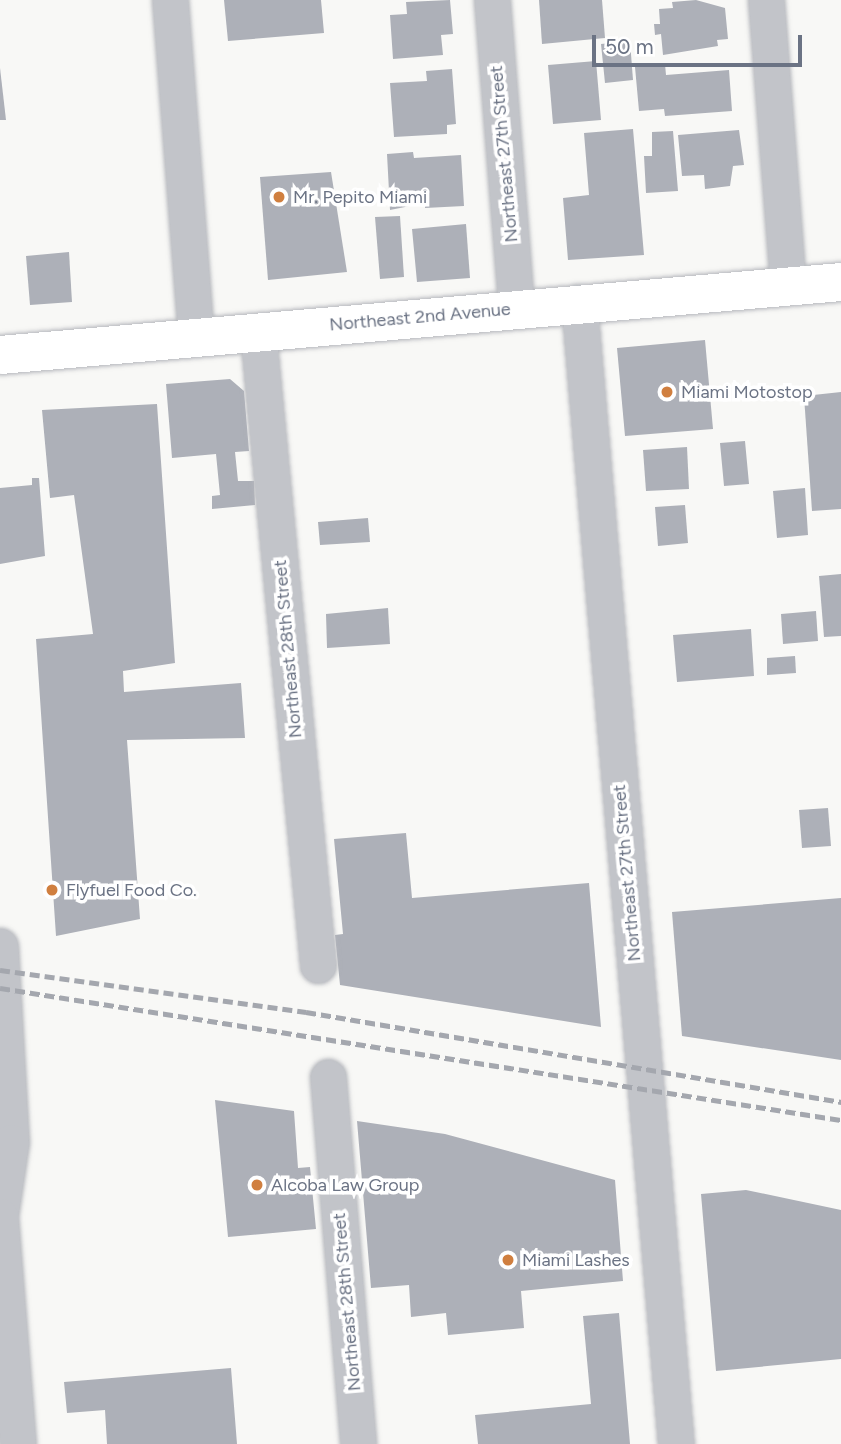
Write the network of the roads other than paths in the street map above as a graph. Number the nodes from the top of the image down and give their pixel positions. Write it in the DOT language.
graph roads {
  1 [pos="170,0"];
  2 [pos="492,0"];
  3 [pos="766,0"];
  4 [pos="841,282"];
  5 [pos="789,286"];
  6 [pos="579,302"];
  7 [pos="516,308"];
  8 [pos="258,333"];
  9 [pos="196,338"];
  10 [pos="0,355"];
  11 [pos="0,946"];
  12 [pos="317,965"];
  13 [pos="328,1077"];
  14 [pos="0,1216"];
  15 [pos="18,1444"];
  16 [pos="358,1444"];
  17 [pos="676,1444"];
  1 -- 9 [label="street"];
  2 -- 7 [label="street, Northeast 27th Street"];
  3 -- 5 [label="street"];
  4 -- 5 [label="main road, Northeast 2nd Avenue"];
  5 -- 6 [label="main road, Northeast 2nd Avenue"];
  6 -- 7 [label="main road, Northeast 2nd Avenue"];
  6 -- 17 [label="street, Northeast 27th Street"];
  7 -- 8 [label="main road, Northeast 2nd Avenue"];
  8 -- 9 [label="main road, Northeast 2nd Avenue"];
  8 -- 12 [label="street, Northeast 28th Street"];
  9 -- 10 [label="main road, Northeast 2nd Avenue"];
  11 -- 14 [label="street"];
  13 -- 16 [label="street, Northeast 28th Street"];
  14 -- 15 [label="street"];
}
